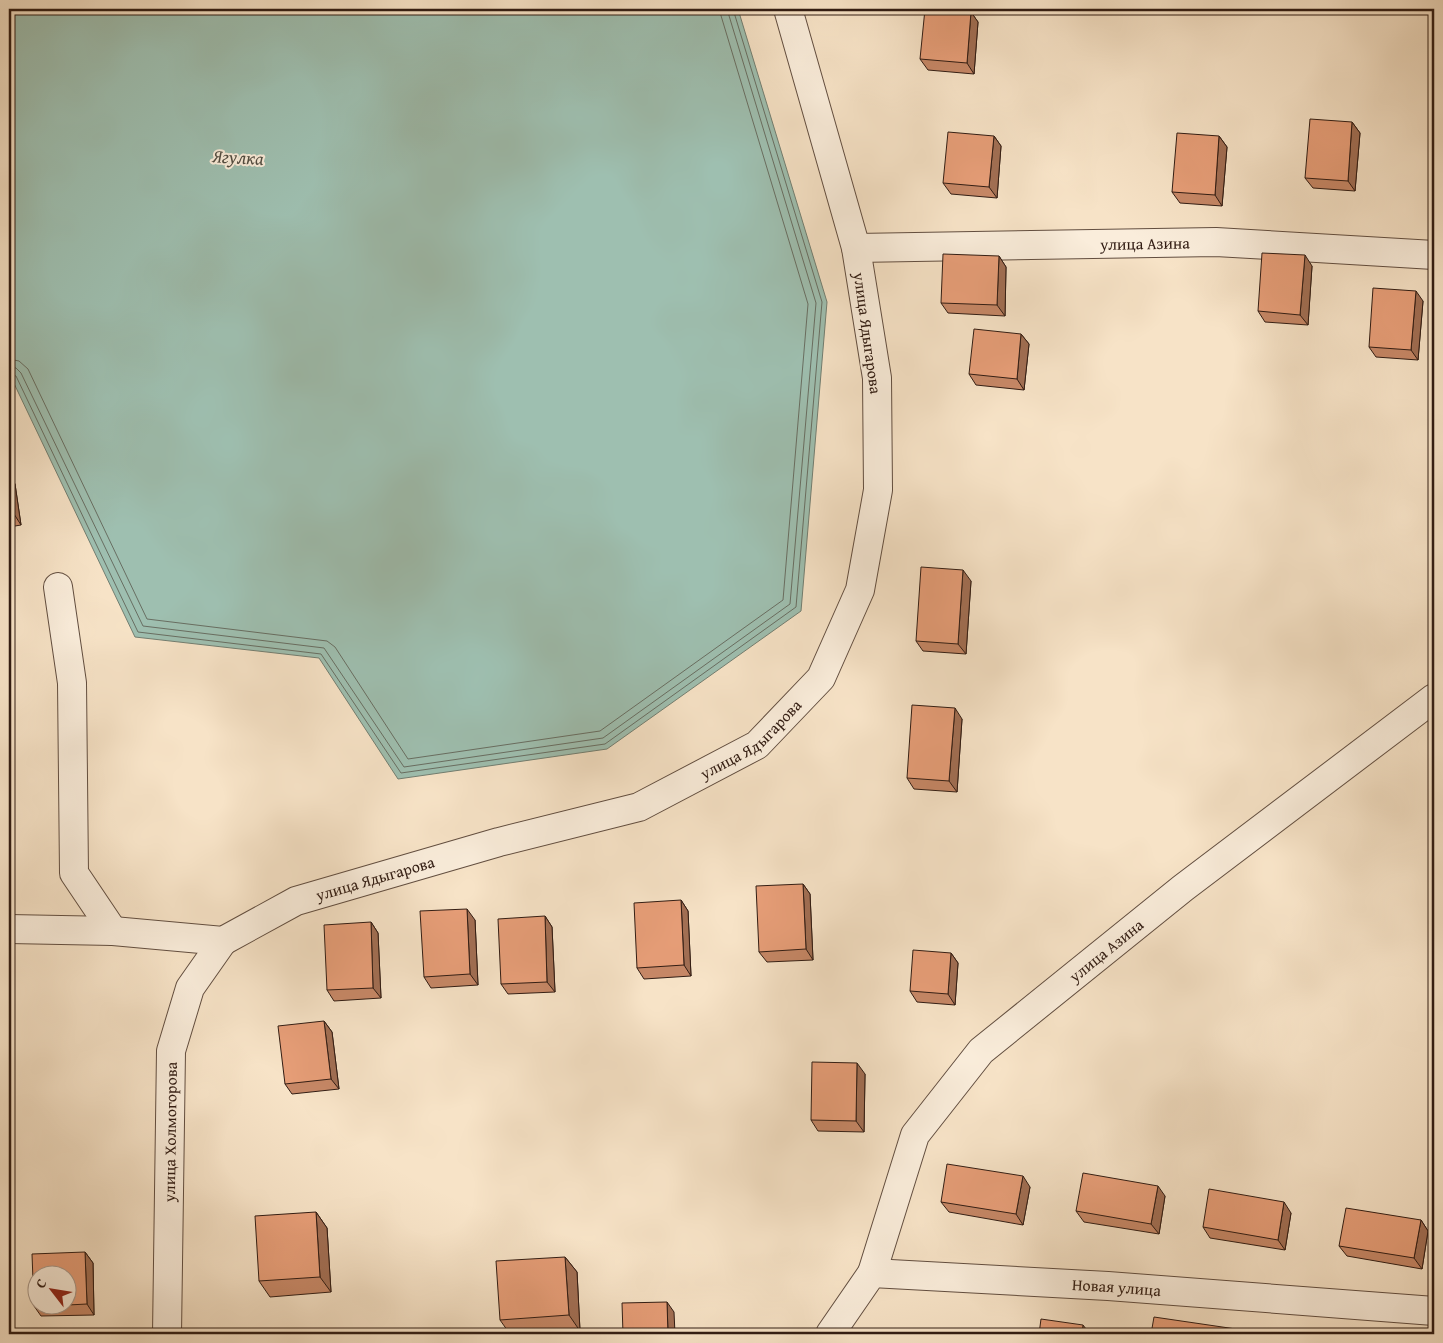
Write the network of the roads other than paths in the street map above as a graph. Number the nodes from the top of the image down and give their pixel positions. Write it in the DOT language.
graph roads {
  1 [pos="788,9"];
  2 [pos="856,248"];
  3 [pos="1434,256"];
  4 [pos="58,587"];
  5 [pos="1434,698"];
  6 [pos="9,930"];
  7 [pos="113,931"];
  8 [pos="223,941"];
  9 [pos="872,1273"];
  10 [pos="1434,1311"];
  11 [pos="167,1334"];
  12 [pos="830,1334"];
  1 -- 2 [label="street, улица Ядыгарова"];
  2 -- 3 [label="street, улица Азина"];
  2 -- 8 [label="street, улица Ядыгарова"];
  4 -- 7 [label="street"];
  5 -- 9 [label="street, улица Азина"];
  6 -- 7 [label="street"];
  7 -- 8 [label="street"];
  8 -- 11 [label="street, улица Холмогорова"];
  9 -- 10 [label="street, Новая улица"];
  9 -- 12 [label="street"];
}
